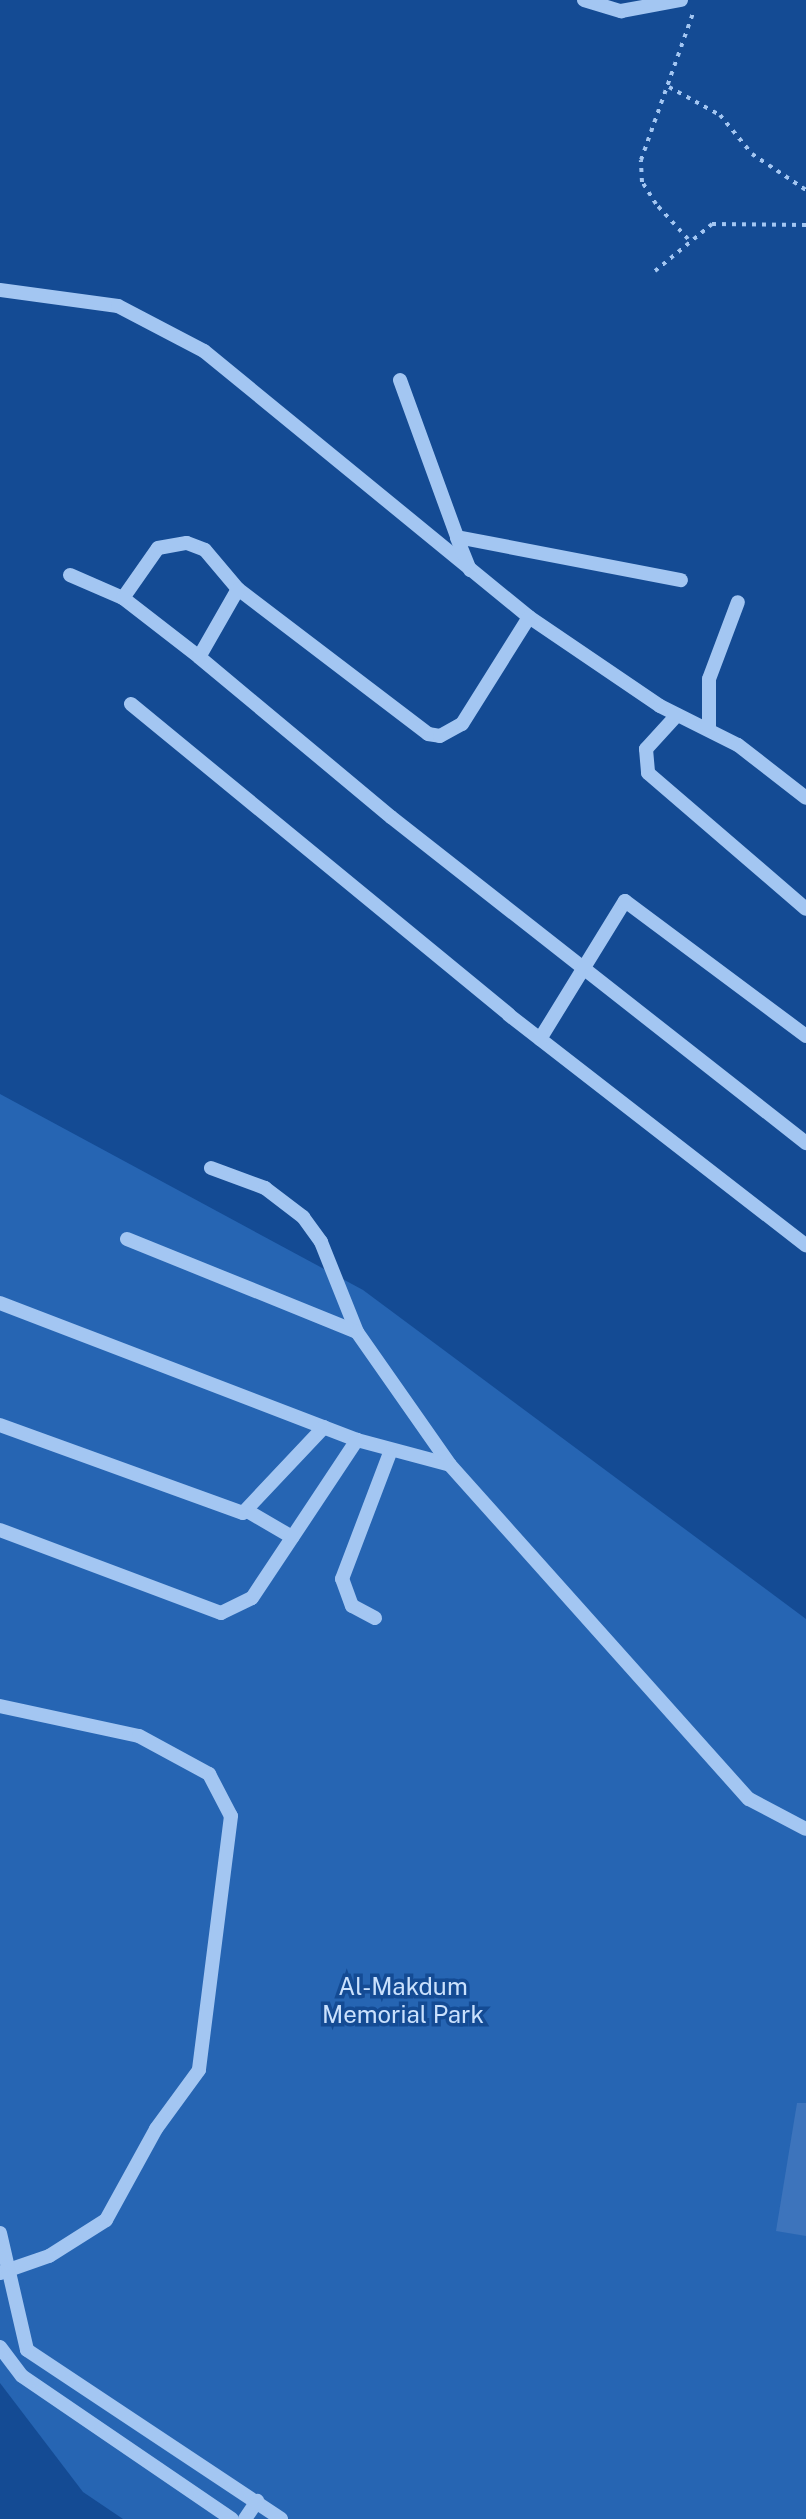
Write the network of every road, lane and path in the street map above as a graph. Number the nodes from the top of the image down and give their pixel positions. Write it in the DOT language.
graph roads {
  1 [pos="584,0"];
  2 [pos="681,0"];
  3 [pos="697,0"];
  4 [pos="669,87"];
  5 [pos="806,190"];
  6 [pos="806,225"];
  7 [pos="688,239"];
  8 [pos="655,271"];
  9 [pos="0,290"];
  10 [pos="400,380"];
  11 [pos="457,537"];
  12 [pos="470,570"];
  13 [pos="70,575"];
  14 [pos="681,580"];
  15 [pos="238,589"];
  16 [pos="123,598"];
  17 [pos="738,602"];
  18 [pos="529,617"];
  19 [pos="199,657"];
  20 [pos="131,704"];
  21 [pos="677,715"];
  22 [pos="709,728"];
  23 [pos="806,798"];
  24 [pos="806,909"];
  25 [pos="586,969"];
  26 [pos="806,1036"];
  27 [pos="540,1039"];
  28 [pos="806,1143"];
  29 [pos="211,1168"];
  30 [pos="127,1239"];
  31 [pos="806,1245"];
  32 [pos="0,1303"];
  33 [pos="357,1332"];
  34 [pos="0,1425"];
  35 [pos="324,1427"];
  36 [pos="357,1440"];
  37 [pos="391,1450"];
  38 [pos="450,1465"];
  39 [pos="249,1512"];
  40 [pos="0,1530"];
  41 [pos="292,1537"];
  42 [pos="375,1618"];
  43 [pos="0,1706"];
  44 [pos="806,1829"];
  45 [pos="0,2233"];
  46 [pos="3,2272"];
  47 [pos="0,2347"];
  48 [pos="257,2501"];
  49 [pos="232,2519"];
  50 [pos="245,2519"];
  51 [pos="281,2519"];
  1 -- 2 [label="street"];
  3 -- 4 [label="path"];
  4 -- 5 [label="path"];
  4 -- 7 [label="path"];
  6 -- 7 [label="path"];
  7 -- 8 [label="path"];
  9 -- 12 [label="street"];
  10 -- 11 [label="street"];
  11 -- 12 [label="street"];
  11 -- 14 [label="street"];
  12 -- 18 [label="street"];
  13 -- 16 [label="street"];
  15 -- 16 [label="street"];
  15 -- 18 [label="street"];
  15 -- 19 [label="street"];
  16 -- 19 [label="street"];
  17 -- 22 [label="street"];
  18 -- 21 [label="street"];
  19 -- 25 [label="street"];
  20 -- 27 [label="street"];
  21 -- 22 [label="street"];
  21 -- 24 [label="street"];
  22 -- 23 [label="street"];
  25 -- 26 [label="street"];
  25 -- 27 [label="street"];
  25 -- 28 [label="street"];
  27 -- 31 [label="street"];
  29 -- 33 [label="street"];
  30 -- 33 [label="street"];
  32 -- 35 [label="street"];
  33 -- 38 [label="street"];
  34 -- 39 [label="street"];
  35 -- 36 [label="street"];
  35 -- 39 [label="street"];
  36 -- 37 [label="street"];
  36 -- 41 [label="street"];
  37 -- 38 [label="street"];
  37 -- 42 [label="street"];
  38 -- 44 [label="street"];
  39 -- 41 [label="street"];
  40 -- 41 [label="street"];
  43 -- 46 [label="street"];
  45 -- 46 [label="street"];
  46 -- 48 [label="street"];
  47 -- 49 [label="street"];
  48 -- 50 [label="street"];
  48 -- 51 [label="street"];
}
